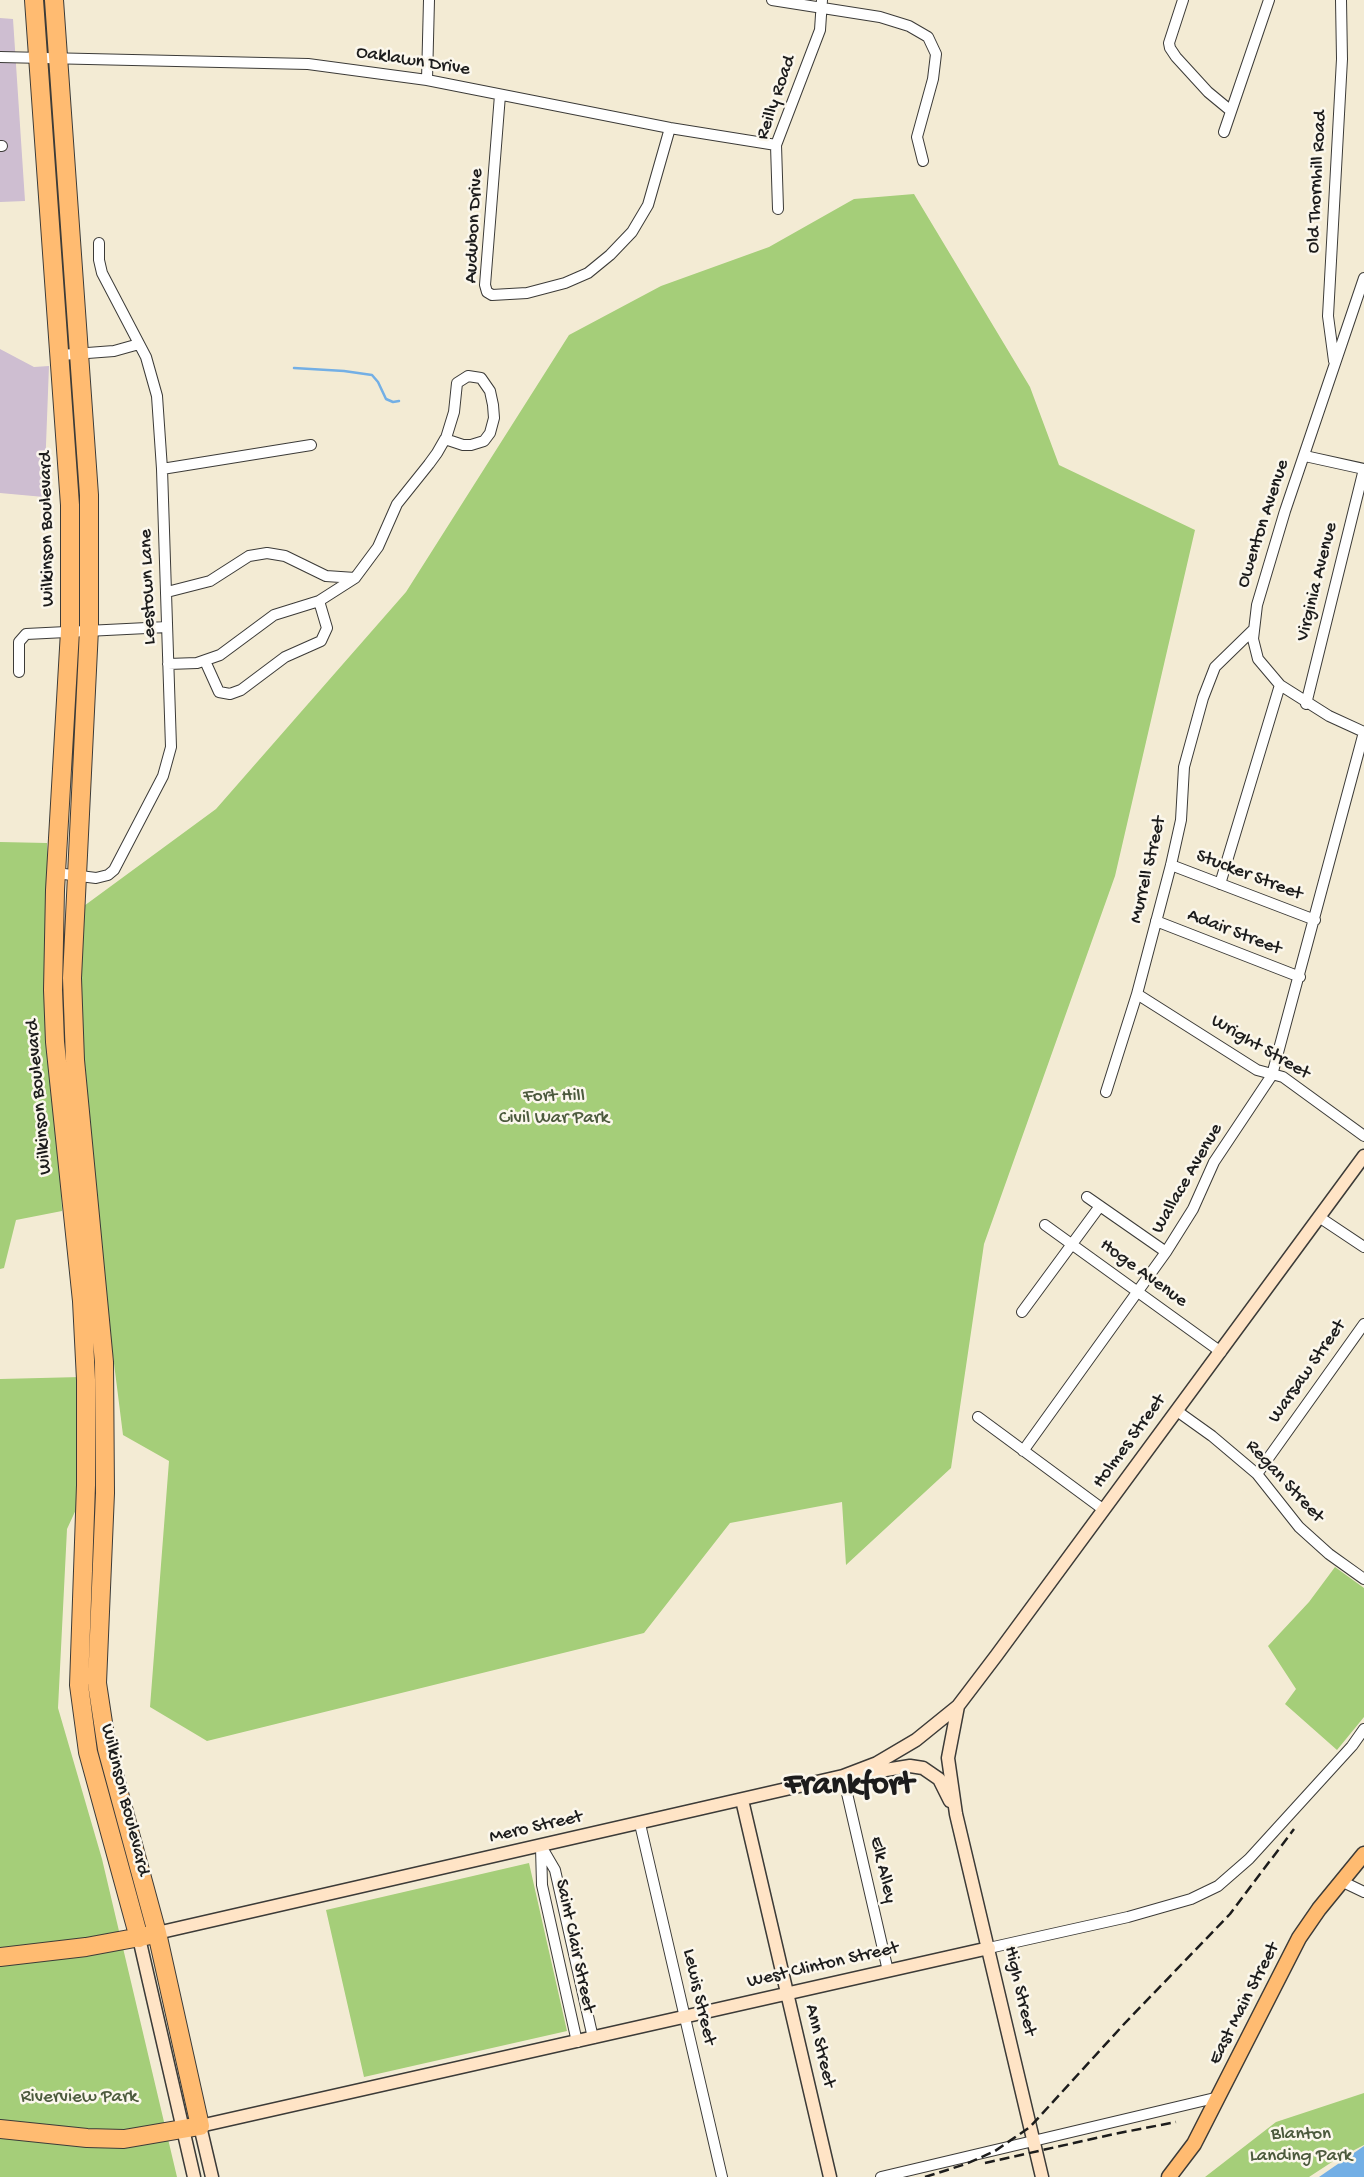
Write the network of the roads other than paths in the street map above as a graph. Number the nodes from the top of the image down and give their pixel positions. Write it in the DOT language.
graph roads {
  1 [pos="34,0"];
  2 [pos="54,0"];
  3 [pos="429,0"];
  4 [pos="772,0"];
  5 [pos="1183,0"];
  6 [pos="1269,0"];
  7 [pos="1341,0"];
  8 [pos="822,5"];
  9 [pos="0,57"];
  10 [pos="39,58"];
  11 [pos="58,58"];
  12 [pos="428,80"];
  13 [pos="500,95"];
  14 [pos="1231,111"];
  15 [pos="670,128"];
  16 [pos="1224,132"];
  17 [pos="776,145"];
  18 [pos="923,161"];
  19 [pos="778,209"];
  20 [pos="99,243"];
  21 [pos="1364,278"];
  22 [pos="139,344"];
  23 [pos="80,354"];
  24 [pos="61,355"];
  25 [pos="1335,365"];
  26 [pos="445,439"];
  27 [pos="311,445"];
  28 [pos="1305,456"];
  29 [pos="162,469"];
  30 [pos="1364,469"];
  31 [pos="334,577"];
  32 [pos="355,578"];
  33 [pos="167,592"];
  34 [pos="334,592"];
  35 [pos="319,601"];
  36 [pos="167,626"];
  37 [pos="89,629"];
  38 [pos="1254,629"];
  39 [pos="70,631"];
  40 [pos="205,661"];
  41 [pos="168,664"];
  42 [pos="19,673"];
  43 [pos="1280,685"];
  44 [pos="1307,704"];
  45 [pos="1364,732"];
  46 [pos="1171,865"];
  47 [pos="56,873"];
  48 [pos="75,876"];
  49 [pos="1220,884"];
  50 [pos="1315,920"];
  51 [pos="1156,921"];
  52 [pos="1300,977"];
  53 [pos="1137,994"];
  54 [pos="1272,1075"];
  55 [pos="1106,1092"];
  56 [pos="1364,1136"];
  57 [pos="1364,1156"];
  58 [pos="1087,1197"];
  59 [pos="1100,1206"];
  60 [pos="1319,1217"];
  61 [pos="1045,1224"];
  62 [pos="1072,1244"];
  63 [pos="1364,1247"];
  64 [pos="1166,1252"];
  65 [pos="1137,1291"];
  66 [pos="1022,1312"];
  67 [pos="1364,1324"];
  68 [pos="1221,1352"];
  69 [pos="1177,1411"];
  70 [pos="978,1417"];
  71 [pos="1023,1451"];
  72 [pos="1257,1474"];
  73 [pos="1104,1510"];
  74 [pos="1364,1579"];
  75 [pos="958,1706"];
  76 [pos="1364,1729"];
  77 [pos="916,1740"];
  78 [pos="843,1776"];
  79 [pos="742,1800"];
  80 [pos="956,1814"];
  81 [pos="640,1824"];
  82 [pos="541,1846"];
  83 [pos="1364,1854"];
  84 [pos="1341,1881"];
  85 [pos="1364,1892"];
  86 [pos="158,1933"];
  87 [pos="139,1938"];
  88 [pos="989,1948"];
  89 [pos="0,1957"];
  90 [pos="888,1971"];
  91 [pos="787,1994"];
  92 [pos="685,2017"];
  93 [pos="593,2038"];
  94 [pos="577,2042"];
  95 [pos="1219,2097"];
  96 [pos="192,2127"];
  97 [pos="0,2129"];
  98 [pos="1033,2140"];
  99 [pos="194,2177"];
  100 [pos="212,2177"];
  101 [pos="722,2177"];
  102 [pos="830,2177"];
  103 [pos="881,2177"];
  104 [pos="1042,2177"];
  105 [pos="1169,2177"];
  1 -- 10 [label="highway, Wilkinson Boulevard"];
  2 -- 11 [label="highway, Wilkinson Boulevard"];
  3 -- 12 [label="street"];
  4 -- 8 [label="street"];
  5 -- 14 [label="street"];
  6 -- 14 [label="street"];
  7 -- 25 [label="street, Old Thornhill Road"];
  8 -- 17 [label="street, Reilly Road"];
  8 -- 18 [label="street"];
  9 -- 10 [label="street, Oaklawn Drive"];
  10 -- 11 [label="street, Oaklawn Drive"];
  10 -- 24 [label="highway, Wilkinson Boulevard"];
  11 -- 12 [label="street, Oaklawn Drive"];
  11 -- 23 [label="highway, Wilkinson Boulevard"];
  12 -- 13 [label="street, Oaklawn Drive"];
  13 -- 15 [label="street, Oaklawn Drive"];
  13 -- 15 [label="street, Audubon Drive"];
  14 -- 16 [label="street"];
  15 -- 17 [label="street, Oaklawn Drive"];
  17 -- 19 [label="street, Reilly Road"];
  20 -- 22 [label="street, Leestown Lane"];
  21 -- 25 [label="street, Owenton Avenue"];
  22 -- 23 [label="street"];
  22 -- 29 [label="street, Leestown Lane"];
  23 -- 24 [label="street"];
  23 -- 37 [label="highway, Wilkinson Boulevard"];
  24 -- 39 [label="highway, Wilkinson Boulevard"];
  25 -- 28 [label="street, Owenton Avenue"];
  26 -- 26 [label="street"];
  26 -- 32 [label="street"];
  27 -- 29 [label="street"];
  28 -- 30 [label="street"];
  28 -- 38 [label="street, Owenton Avenue"];
  29 -- 33 [label="street, Leestown Lane"];
  30 -- 44 [label="street, Virginia Avenue"];
  31 -- 32 [label="street"];
  31 -- 33 [label="street"];
  31 -- 34 [label="street"];
  32 -- 34 [label="street"];
  33 -- 36 [label="street, Leestown Lane"];
  34 -- 35 [label="street"];
  35 -- 40 [label="street"];
  35 -- 40 [label="street"];
  36 -- 37 [label="street"];
  36 -- 41 [label="street, Leestown Lane"];
  37 -- 39 [label="street"];
  37 -- 48 [label="highway, Wilkinson Boulevard"];
  38 -- 43 [label="street, Owenton Avenue"];
  38 -- 46 [label="street, Murrell Street"];
  39 -- 42 [label="street"];
  39 -- 47 [label="highway, Wilkinson Boulevard"];
  40 -- 41 [label="street"];
  41 -- 48 [label="street, Leestown Lane"];
  43 -- 44 [label="street, Owenton Avenue"];
  43 -- 49 [label="street"];
  44 -- 45 [label="street, Owenton Avenue"];
  45 -- 50 [label="street, Wallace Avenue"];
  46 -- 49 [label="street, Stucker Street"];
  46 -- 51 [label="street, Murrell Street"];
  47 -- 48 [label="street, Leestown Lane"];
  47 -- 87 [label="highway, Wilkinson Boulevard"];
  48 -- 86 [label="highway, Wilkinson Boulevard"];
  49 -- 50 [label="street, Stucker Street"];
  50 -- 52 [label="street, Wallace Avenue"];
  51 -- 52 [label="street, Adair Street"];
  51 -- 53 [label="street, Murrell Street"];
  52 -- 54 [label="street, Wallace Avenue"];
  53 -- 54 [label="street, Wright Street"];
  53 -- 55 [label="street, Murrell Street"];
  54 -- 56 [label="street, Wright Street"];
  54 -- 64 [label="street, Wallace Avenue"];
  57 -- 60 [label="main road, Holmes Street"];
  58 -- 59 [label="street"];
  59 -- 62 [label="street"];
  59 -- 64 [label="street"];
  60 -- 63 [label="street"];
  60 -- 68 [label="main road, Holmes Street"];
  61 -- 62 [label="street, Hoge Avenue"];
  62 -- 65 [label="street, Hoge Avenue"];
  62 -- 66 [label="street"];
  64 -- 65 [label="street, Wallace Avenue"];
  65 -- 68 [label="street, Hoge Avenue"];
  65 -- 71 [label="street, Wallace Avenue"];
  67 -- 72 [label="street, Warsaw Street"];
  68 -- 69 [label="main road, Holmes Street"];
  69 -- 72 [label="street, Regan Street"];
  69 -- 73 [label="main road, Holmes Street"];
  70 -- 71 [label="street"];
  71 -- 73 [label="street"];
  72 -- 74 [label="street, Regan Street"];
  73 -- 75 [label="main road, Holmes Street"];
  75 -- 77 [label="main road, Holmes Street"];
  75 -- 80 [label="main road, High Street"];
  76 -- 88 [label="street, West Clinton Street"];
  77 -- 78 [label="main road, Mero Street"];
  78 -- 79 [label="main road, Mero Street"];
  78 -- 80 [label="main road, High Street"];
  78 -- 90 [label="street, Elk Alley"];
  79 -- 81 [label="main road, Mero Street"];
  79 -- 91 [label="main road, Ann Street"];
  80 -- 88 [label="main road, High Street"];
  81 -- 82 [label="main road, Mero Street"];
  81 -- 92 [label="street, Lewis Street"];
  82 -- 86 [label="main road, Mero Street"];
  82 -- 93 [label="street, Saint Clair Street"];
  82 -- 94 [label="street, Saint Clair Street"];
  83 -- 84 [label="main road, East Main Street"];
  84 -- 85 [label="street"];
  84 -- 95 [label="main road, East Main Street"];
  86 -- 87 [label="highway"];
  86 -- 96 [label="highway, Wilkinson Boulevard"];
  87 -- 89 [label="highway"];
  87 -- 96 [label="main road, Wilkinson Boulevard"];
  88 -- 90 [label="main road, West Clinton Street"];
  88 -- 98 [label="main road, High Street"];
  90 -- 91 [label="main road, West Clinton Street"];
  91 -- 92 [label="main road, West Clinton Street"];
  91 -- 102 [label="main road, Ann Street"];
  92 -- 93 [label="main road, West Clinton Street"];
  92 -- 101 [label="street, Lewis Street"];
  93 -- 94 [label="main road, West Clinton Street"];
  94 -- 96 [label="main road, West Clinton Street"];
  95 -- 98 [label="street"];
  95 -- 105 [label="main road, East Main Street"];
  96 -- 97 [label="highway"];
  96 -- 99 [label="main road, Wilkinson Boulevard"];
  96 -- 100 [label="main road, Wilkinson Boulevard"];
  98 -- 103 [label="street"];
  98 -- 104 [label="main road, High Street"];
}
